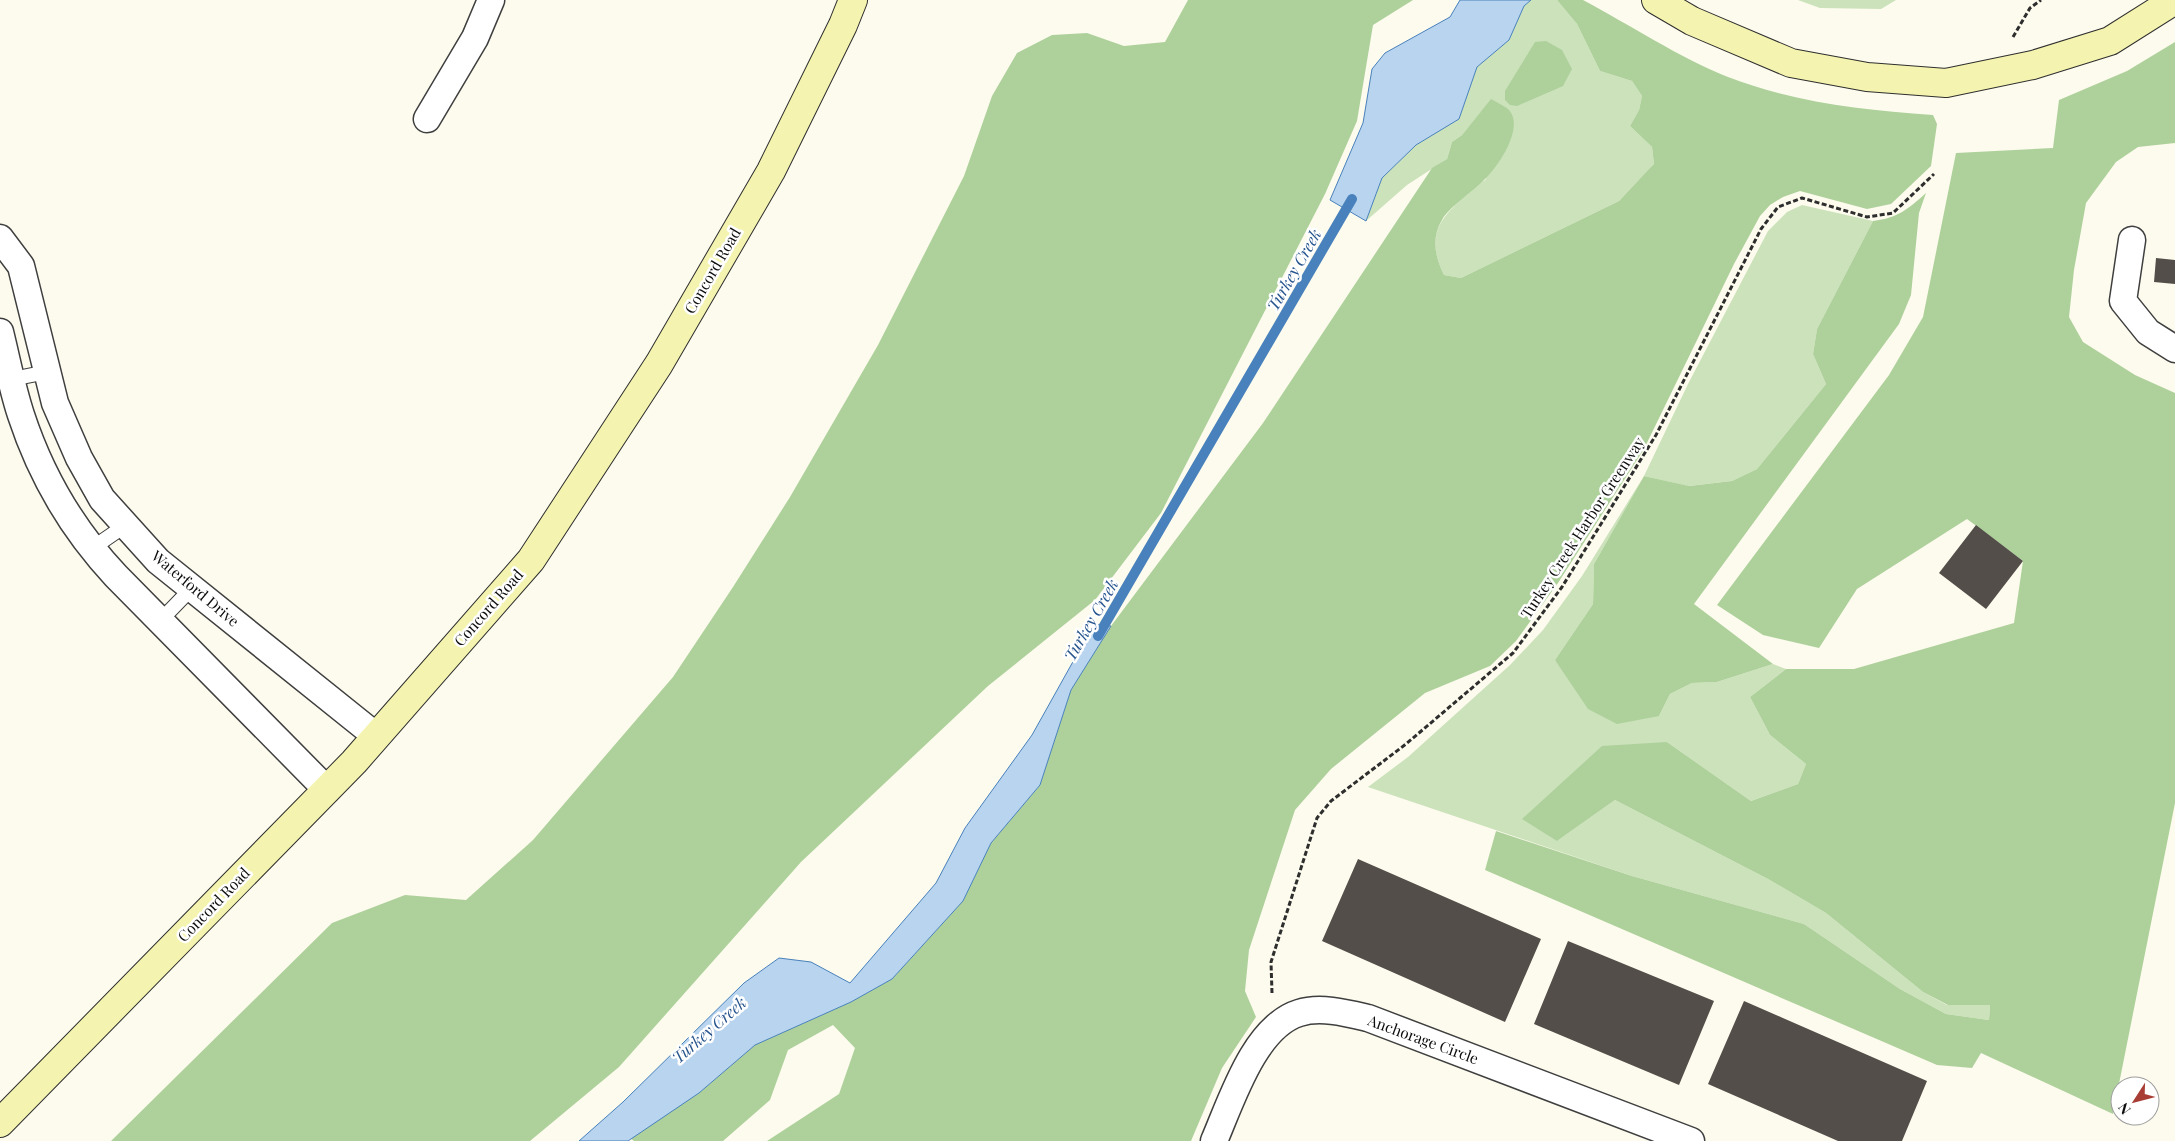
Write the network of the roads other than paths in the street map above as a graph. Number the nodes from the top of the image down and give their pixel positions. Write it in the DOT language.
graph roads {
  1 [pos="491,0"];
  2 [pos="853,0"];
  3 [pos="1656,0"];
  4 [pos="2175,0"];
  5 [pos="427,119"];
  6 [pos="0,238"];
  7 [pos="2132,240"];
  8 [pos="0,332"];
  9 [pos="2175,348"];
  10 [pos="47,372"];
  11 [pos="12,379"];
  12 [pos="126,525"];
  13 [pos="91,549"];
  14 [pos="192,588"];
  15 [pos="160,621"];
  16 [pos="376,736"];
  17 [pos="327,790"];
  18 [pos="0,1123"];
  19 [pos="1214,1141"];
  20 [pos="1691,1141"];
  1 -- 5 [label="street"];
  2 -- 16 [label="main road, Concord Road"];
  3 -- 4 [label="main road"];
  6 -- 10 [label="street, Waterford Drive"];
  7 -- 9 [label="street"];
  8 -- 11 [label="street"];
  10 -- 11 [label="lane"];
  10 -- 12 [label="street, Waterford Drive"];
  11 -- 13 [label="street"];
  12 -- 13 [label="lane"];
  12 -- 14 [label="street, Waterford Drive"];
  13 -- 15 [label="street"];
  14 -- 15 [label="lane"];
  14 -- 16 [label="street, Waterford Drive"];
  15 -- 17 [label="street"];
  16 -- 17 [label="main road, Concord Road"];
  17 -- 18 [label="main road, Concord Road"];
  19 -- 20 [label="street, Anchorage Circle"];
}
